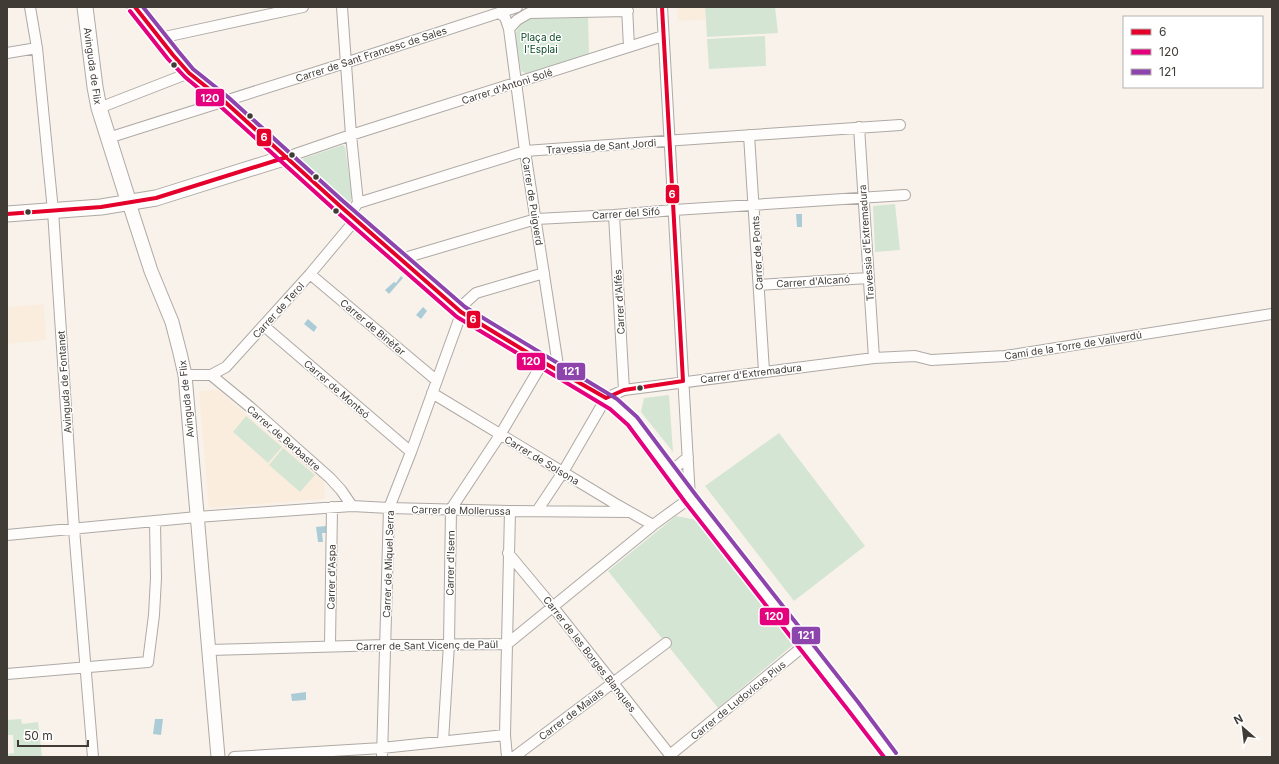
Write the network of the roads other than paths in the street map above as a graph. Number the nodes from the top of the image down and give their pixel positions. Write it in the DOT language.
graph roads {
  1 [pos="30,7"];
  2 [pos="85,7"];
  3 [pos="135,7"];
  4 [pos="303,7"];
  5 [pos="342,7"];
  6 [pos="517,7"];
  7 [pos="662,7"];
  8 [pos="627,9"];
  9 [pos="530,10"];
  10 [pos="499,13"];
  11 [pos="509,29"];
  12 [pos="663,36"];
  13 [pos="160,38"];
  14 [pos="629,47"];
  15 [pos="37,48"];
  16 [pos="7,53"];
  17 [pos="345,63"];
  18 [pos="189,72"];
  19 [pos="516,82"];
  20 [pos="224,101"];
  21 [pos="99,108"];
  22 [pos="900,125"];
  23 [pos="859,128"];
  24 [pos="351,135"];
  25 [pos="749,135"];
  26 [pos="108,138"];
  27 [pos="670,140"];
  28 [pos="525,151"];
  29 [pos="287,157"];
  30 [pos="905,195"];
  31 [pos="863,197"];
  32 [pos="129,203"];
  33 [pos="754,204"];
  34 [pos="674,210"];
  35 [pos="53,211"];
  36 [pos="355,212"];
  37 [pos="7,214"];
  38 [pos="614,215"];
  39 [pos="536,219"];
  40 [pos="401,259"];
  41 [pos="544,273"];
  42 [pos="310,274"];
  43 [pos="868,278"];
  44 [pos="759,285"];
  45 [pos="461,312"];
  46 [pos="1272,314"];
  47 [pos="264,326"];
  48 [pos="874,358"];
  49 [pos="542,362"];
  50 [pos="560,372"];
  51 [pos="764,372"];
  52 [pos="185,375"];
  53 [pos="211,375"];
  54 [pos="436,380"];
  55 [pos="683,382"];
  56 [pos="624,390"];
  57 [pos="432,393"];
  58 [pos="606,398"];
  59 [pos="500,435"];
  60 [pos="411,452"];
  61 [pos="688,457"];
  62 [pos="669,469"];
  63 [pos="563,472"];
  64 [pos="690,498"];
  65 [pos="352,506"];
  66 [pos="332,507"];
  67 [pos="389,508"];
  68 [pos="451,509"];
  69 [pos="537,511"];
  70 [pos="510,512"];
  71 [pos="629,512"];
  72 [pos="197,517"];
  73 [pos="155,522"];
  74 [pos="653,525"];
  75 [pos="74,529"];
  76 [pos="7,535"];
  77 [pos="508,553"];
  78 [pos="553,607"];
  79 [pos="666,643"];
  80 [pos="449,644"];
  81 [pos="506,644"];
  82 [pos="385,645"];
  83 [pos="805,645"];
  84 [pos="330,646"];
  85 [pos="209,650"];
  86 [pos="85,667"];
  87 [pos="7,674"];
  88 [pos="612,683"];
  89 [pos="505,735"];
  90 [pos="443,742"];
  91 [pos="382,753"];
  92 [pos="670,755"];
  93 [pos="94,757"];
  94 [pos="218,757"];
  95 [pos="234,757"];
  96 [pos="507,757"];
  97 [pos="514,757"];
  98 [pos="891,757"];
  1 -- 15 [label="street, Avinguda de Fontanet"];
  2 -- 21 [label="main road, Avinguda de Flix"];
  3 -- 13 [label="main road"];
  4 -- 13 [label="street"];
  5 -- 17 [label="street"];
  6 -- 10 [label="street, Carrer de Sant Francesc de Sales"];
  7 -- 12 [label="street"];
  8 -- 9 [label="street"];
  8 -- 14 [label="street"];
  9 -- 11 [label="street"];
  10 -- 11 [label="street, Carrer de Puigverd"];
  10 -- 17 [label="street, Carrer de Sant Francesc de Sales"];
  11 -- 19 [label="street, Carrer de Puigverd"];
  12 -- 14 [label="street, Carrer d'Antoni Solé"];
  12 -- 27 [label="street"];
  13 -- 18 [label="main road"];
  14 -- 19 [label="street, Carrer d'Antoni Solé"];
  15 -- 16 [label="street"];
  15 -- 35 [label="street, Avinguda de Fontanet"];
  17 -- 20 [label="street, Carrer de Sant Francesc de Sales"];
  17 -- 24 [label="street"];
  18 -- 20 [label="main road"];
  18 -- 21 [label="street"];
  19 -- 24 [label="street, Carrer d'Antoni Solé"];
  19 -- 28 [label="street, Carrer de Puigverd"];
  20 -- 26 [label="street, Carrer de Sant Francesc de Sales"];
  20 -- 29 [label="main road"];
  21 -- 26 [label="main road, Avinguda de Flix"];
  22 -- 23 [label="street, Travessia de Sant Jordi"];
  23 -- 25 [label="street, Travessia de Sant Jordi"];
  23 -- 31 [label="street, Travessia d'Extremadura"];
  24 -- 29 [label="street, Carrer d'Antoni Solé"];
  24 -- 36 [label="street"];
  25 -- 27 [label="street, Travessia de Sant Jordi"];
  25 -- 33 [label="street, Carrer de Ponts"];
  26 -- 32 [label="main road, Avinguda de Flix"];
  27 -- 28 [label="street, Travessia de Sant Jordi"];
  27 -- 34 [label="street"];
  28 -- 36 [label="street, Travessia de Sant Jordi"];
  28 -- 39 [label="street, Carrer de Puigverd"];
  29 -- 32 [label="main road"];
  29 -- 36 [label="main road"];
  30 -- 31 [label="street, Carrer del Sifó"];
  31 -- 33 [label="street, Carrer del Sifó"];
  31 -- 43 [label="street, Travessia d'Extremadura"];
  32 -- 35 [label="main road"];
  32 -- 52 [label="street, Avinguda de Flix"];
  33 -- 34 [label="street, Carrer del Sifó"];
  33 -- 44 [label="street, Carrer de Ponts"];
  34 -- 38 [label="street, Carrer del Sifó"];
  34 -- 55 [label="street"];
  35 -- 37 [label="main road"];
  35 -- 75 [label="street, Avinguda de Fontanet"];
  36 -- 40 [label="main road"];
  36 -- 42 [label="street, Carrer de Terol"];
  38 -- 39 [label="street, Carrer del Sifó"];
  38 -- 56 [label="street, Carrer d'Alfés"];
  39 -- 40 [label="street, Carrer del Sifó"];
  39 -- 41 [label="street, Carrer de Puigverd"];
  40 -- 45 [label="main road"];
  41 -- 45 [label="street, Carrer de Miquel Serra"];
  41 -- 50 [label="street, Carrer de Puigverd"];
  42 -- 47 [label="street, Carrer de Terol"];
  42 -- 54 [label="street, Carrer de Binèfar"];
  43 -- 44 [label="street, Carrer d'Alcanó"];
  43 -- 48 [label="street, Travessia d'Extremadura"];
  44 -- 51 [label="street, Carrer de Ponts"];
  45 -- 49 [label="main road"];
  45 -- 54 [label="street, Carrer de Miquel Serra"];
  46 -- 48 [label="street, Camí de la Torre de Vallverdú"];
  47 -- 53 [label="street, Carrer de Terol"];
  47 -- 60 [label="street, Carrer de Montsó"];
  48 -- 51 [label="street, Carrer d'Extremadura"];
  49 -- 50 [label="main road"];
  49 -- 59 [label="street"];
  50 -- 58 [label="main road"];
  51 -- 55 [label="street, Carrer d'Extremadura"];
  52 -- 53 [label="street"];
  52 -- 72 [label="street, Avinguda de Flix"];
  53 -- 65 [label="street, Carrer de Barbastre"];
  54 -- 57 [label="street, Carrer de Miquel Serra"];
  55 -- 56 [label="street, Carrer d'Extremadura"];
  55 -- 61 [label="street"];
  56 -- 58 [label="street, Carrer d'Extremadura"];
  57 -- 59 [label="street, Carrer de Solsona"];
  57 -- 60 [label="street, Carrer de Miquel Serra"];
  58 -- 62 [label="main road"];
  58 -- 63 [label="street"];
  59 -- 63 [label="street, Carrer de Solsona"];
  59 -- 68 [label="street"];
  60 -- 67 [label="street, Carrer de Miquel Serra"];
  61 -- 62 [label="street"];
  61 -- 64 [label="street"];
  62 -- 64 [label="main road"];
  63 -- 69 [label="street"];
  63 -- 71 [label="street, Carrer de Solsona"];
  64 -- 74 [label="street, Carrer de Sant Vicenç de Paül"];
  64 -- 83 [label="main road"];
  65 -- 66 [label="street, Carrer de Mollerussa"];
  65 -- 67 [label="street, Carrer de Mollerussa"];
  66 -- 72 [label="street, Carrer de Mollerussa"];
  66 -- 84 [label="street, Carrer d'Aspa"];
  67 -- 68 [label="street, Carrer de Mollerussa"];
  67 -- 82 [label="street, Carrer de Miquel Serra"];
  68 -- 70 [label="street, Carrer de Mollerussa"];
  68 -- 80 [label="street, Carrer d'Isern"];
  69 -- 70 [label="street, Carrer de Mollerussa"];
  69 -- 71 [label="street, Carrer de Mollerussa"];
  70 -- 77 [label="street"];
  71 -- 74 [label="street, Carrer de Solsona"];
  72 -- 73 [label="street, Carrer de Mollerussa"];
  72 -- 85 [label="street, Avinguda de Flix"];
  73 -- 75 [label="street, Carrer de Mollerussa"];
  73 -- 86 [label="street"];
  74 -- 78 [label="street, Carrer de Sant Vicenç de Paül"];
  75 -- 76 [label="street, Carrer de Mollerussa"];
  75 -- 86 [label="street, Avinguda de Fontanet"];
  77 -- 78 [label="street, Carrer de les Borges Blanques"];
  77 -- 81 [label="street"];
  78 -- 81 [label="street, Carrer de Sant Vicenç de Paül"];
  78 -- 88 [label="street, Carrer de les Borges Blanques"];
  79 -- 88 [label="street, Carrer de Maials"];
  80 -- 81 [label="street, Carrer de Sant Vicenç de Paül"];
  80 -- 82 [label="street, Carrer de Sant Vicenç de Paül"];
  80 -- 90 [label="street, Carrer d'Isern"];
  81 -- 89 [label="street"];
  82 -- 84 [label="street, Carrer de Sant Vicenç de Paül"];
  82 -- 91 [label="street, Carrer de Miquel Serra"];
  83 -- 92 [label="street, Carrer de Ludovicus Pius"];
  83 -- 98 [label="main road"];
  84 -- 85 [label="street, Carrer de Sant Vicenç de Paül"];
  85 -- 94 [label="street, Avinguda de Flix"];
  86 -- 87 [label="street"];
  86 -- 93 [label="street, Avinguda de Fontanet"];
  88 -- 92 [label="street, Carrer de les Borges Blanques"];
  88 -- 97 [label="street, Carrer de Maials"];
  89 -- 90 [label="street"];
  89 -- 96 [label="street"];
  90 -- 91 [label="street"];
  91 -- 95 [label="street"];
}
